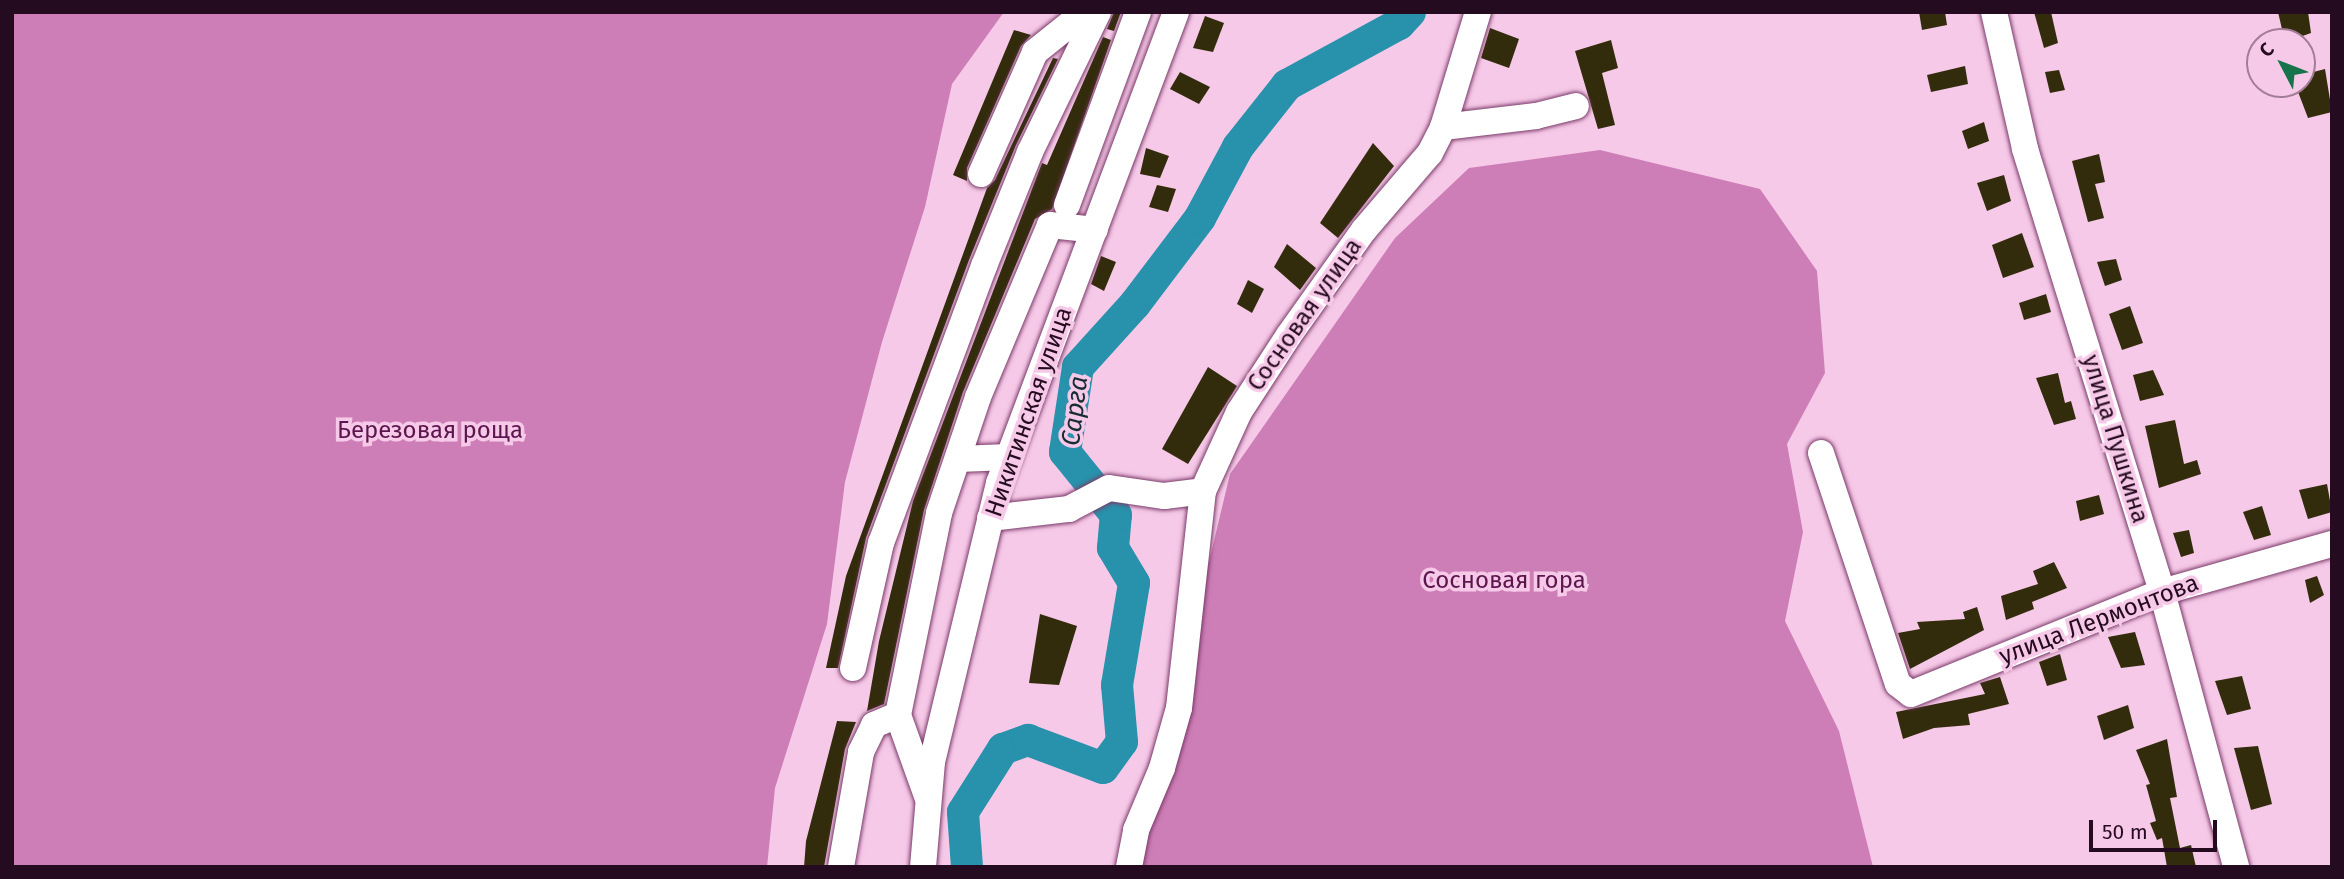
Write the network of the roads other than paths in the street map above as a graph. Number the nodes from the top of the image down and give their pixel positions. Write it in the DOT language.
graph roads {
  1 [pos="1085,12"];
  2 [pos="1098,12"];
  3 [pos="1138,12"];
  4 [pos="1176,12"];
  5 [pos="1478,12"];
  6 [pos="1994,12"];
  7 [pos="1576,106"];
  8 [pos="1443,127"];
  9 [pos="981,174"];
  10 [pos="1067,205"];
  11 [pos="1095,230"];
  12 [pos="1821,453"];
  13 [pos="1009,457"];
  14 [pos="958,459"];
  15 [pos="1202,491"];
  16 [pos="990,518"];
  17 [pos="2332,544"];
  18 [pos="2162,592"];
  19 [pos="853,668"];
  20 [pos="898,715"];
  21 [pos="929,801"];
  22 [pos="921,864"];
  23 [pos="841,867"];
  24 [pos="1129,867"];
  25 [pos="2236,867"];
  1 -- 9 [label="street"];
  2 -- 19 [label="street"];
  3 -- 10 [label="street"];
  4 -- 11 [label="street, Никитинская улица"];
  5 -- 8 [label="street, Сосновая улица"];
  6 -- 18 [label="street, улица Пушкина"];
  7 -- 8 [label="street"];
  8 -- 15 [label="street, Сосновая улица"];
  11 -- 13 [label="street, Никитинская улица"];
  11 -- 14 [label="street"];
  12 -- 18 [label="street, улица Лермонтова"];
  13 -- 14 [label="street"];
  13 -- 16 [label="street, Никитинская улица"];
  14 -- 20 [label="street"];
  15 -- 16 [label="street"];
  15 -- 24 [label="street, Сосновая улица"];
  16 -- 21 [label="street, Никитинская улица"];
  17 -- 18 [label="street, улица Лермонтова"];
  18 -- 25 [label="street, улица Пушкина"];
  20 -- 21 [label="street"];
  20 -- 23 [label="street"];
  21 -- 22 [label="street, Никитинская улица"];
}
